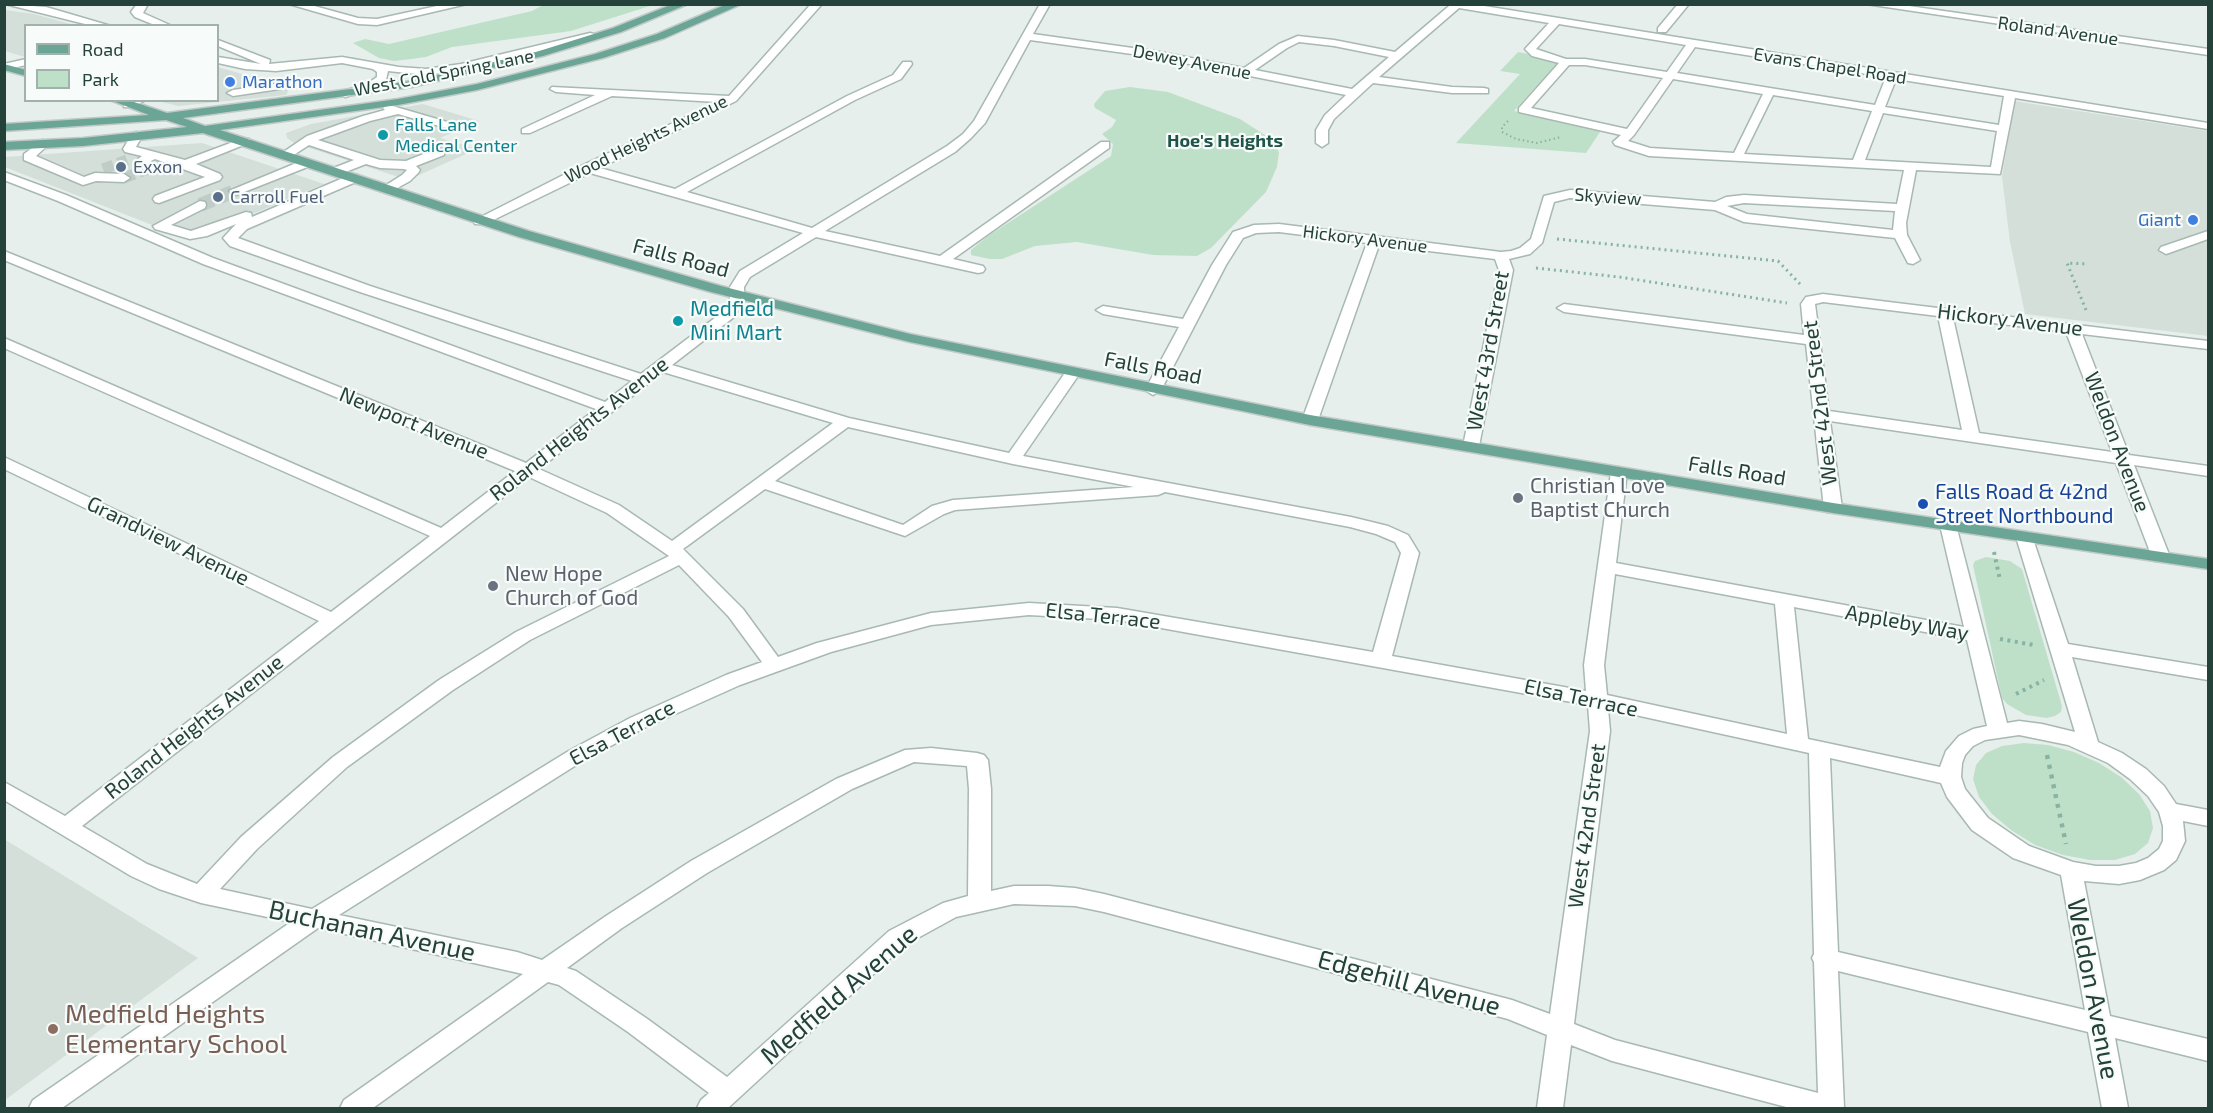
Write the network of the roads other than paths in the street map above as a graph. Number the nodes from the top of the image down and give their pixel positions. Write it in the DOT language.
graph roads {
  1 [pos="10,4"];
  2 [pos="143,4"];
  3 [pos="294,4"];
  4 [pos="462,4"];
  5 [pos="683,4"];
  6 [pos="737,4"];
  7 [pos="817,4"];
  8 [pos="1046,4"];
  9 [pos="1684,4"];
  10 [pos="1871,4"];
  11 [pos="1456,5"];
  12 [pos="1556,22"];
  13 [pos="98,24"];
  14 [pos="162,24"];
  15 [pos="617,30"];
  16 [pos="1662,30"];
  17 [pos="1029,37"];
  18 [pos="219,43"];
  19 [pos="1692,44"];
  20 [pos="2208,52"];
  21 [pos="1399,56"];
  22 [pos="219,60"];
  23 [pos="24,62"];
  24 [pos="1530,62"];
  25 [pos="1566,62"];
  26 [pos="907,64"];
  27 [pos="375,65"];
  28 [pos="5,67"];
  29 [pos="281,68"];
  30 [pos="24,72"];
  31 [pos="1246,72"];
  32 [pos="1892,76"];
  33 [pos="1669,77"];
  34 [pos="1370,79"];
  35 [pos="282,86"];
  36 [pos="219,88"];
  37 [pos="555,88"];
  38 [pos="1484,91"];
  39 [pos="610,92"];
  40 [pos="233,93"];
  41 [pos="1354,93"];
  42 [pos="1770,93"];
  43 [pos="345,94"];
  44 [pos="2010,95"];
  45 [pos="732,99"];
  46 [pos="120,102"];
  47 [pos="136,102"];
  48 [pos="128,105"];
  49 [pos="381,105"];
  50 [pos="251,107"];
  51 [pos="1878,110"];
  52 [pos="398,111"];
  53 [pos="166,117"];
  54 [pos="450,126"];
  55 [pos="2208,126"];
  56 [pos="4,128"];
  57 [pos="206,129"];
  58 [pos="2004,129"];
  59 [pos="526,131"];
  60 [pos="1630,132"];
  61 [pos="136,136"];
  62 [pos="308,141"];
  63 [pos="245,142"];
  64 [pos="1322,143"];
  65 [pos="43,144"];
  66 [pos="1106,145"];
  67 [pos="4,146"];
  68 [pos="440,152"];
  69 [pos="1739,152"];
  70 [pos="285,155"];
  71 [pos="365,160"];
  72 [pos="306,163"];
  73 [pos="185,164"];
  74 [pos="1857,164"];
  75 [pos="407,165"];
  76 [pos="1911,167"];
  77 [pos="587,168"];
  78 [pos="106,172"];
  79 [pos="344,175"];
  80 [pos="4,176"];
  81 [pos="386,189"];
  82 [pos="235,191"];
  83 [pos="676,193"];
  84 [pos="159,199"];
  85 [pos="200,205"];
  86 [pos="1717,206"];
  87 [pos="1902,208"];
  88 [pos="480,221"];
  89 [pos="812,232"];
  90 [pos="1900,235"];
  91 [pos="2208,235"];
  92 [pos="1374,241"];
  93 [pos="2166,250"];
  94 [pos="4,255"];
  95 [pos="1913,260"];
  96 [pos="942,261"];
  97 [pos="1503,263"];
  98 [pos="978,269"];
  99 [pos="737,295"];
  100 [pos="1808,298"];
  101 [pos="1564,308"];
  102 [pos="1103,310"];
  103 [pos="1944,312"];
  104 [pos="1188,324"];
  105 [pos="2072,328"];
  106 [pos="1813,341"];
  107 [pos="4,342"];
  108 [pos="2208,347"];
  109 [pos="660,367"];
  110 [pos="1072,374"];
  111 [pos="643,380"];
  112 [pos="1153,390"];
  113 [pos="607,408"];
  114 [pos="1822,415"];
  115 [pos="1310,420"];
  116 [pos="845,422"];
  117 [pos="1972,438"];
  118 [pos="1471,446"];
  119 [pos="1014,459"];
  120 [pos="2123,459"];
  121 [pos="4,462"];
  122 [pos="527,469"];
  123 [pos="2208,471"];
  124 [pos="1618,472"];
  125 [pos="764,483"];
  126 [pos="1169,489"];
  127 [pos="1833,508"];
  128 [pos="1949,525"];
  129 [pos="443,535"];
  130 [pos="2025,537"];
  131 [pos="676,553"];
  132 [pos="2162,557"];
  133 [pos="2208,564"];
  134 [pos="1606,567"];
  135 [pos="1784,601"];
  136 [pos="333,620"];
  137 [pos="1975,635"];
  138 [pos="2060,649"];
  139 [pos="1381,660"];
  140 [pos="774,665"];
  141 [pos="2208,673"];
  142 [pos="1597,700"];
  143 [pos="1998,730"];
  144 [pos="2089,745"];
  145 [pos="1809,747"];
  146 [pos="1950,777"];
  147 [pos="4,790"];
  148 [pos="2169,810"];
  149 [pos="2208,818"];
  150 [pos="65,827"];
  151 [pos="2071,870"];
  152 [pos="201,894"];
  153 [pos="980,902"];
  154 [pos="314,919"];
  155 [pos="1824,958"];
  156 [pos="546,971"];
  157 [pos="2099,1023"];
  158 [pos="1561,1029"];
  159 [pos="2208,1050"];
  160 [pos="719,1100"];
  161 [pos="42,1108"];
  162 [pos="353,1108"];
  163 [pos="1550,1108"];
  164 [pos="1831,1108"];
  165 [pos="2115,1108"];
  1 -- 13 [label="street"];
  2 -- 14 [label="street"];
  3 -- 4 [label="street"];
  5 -- 15 [label="main road, West Cold Spring Lane"];
  6 -- 49 [label="main road, West Cold Spring Lane"];
  7 -- 45 [label="street, Wood Heights Avenue"];
  8 -- 17 [label="street, Roland Heights Avenue"];
  9 -- 16 [label="street"];
  10 -- 20 [label="street, Roland Avenue"];
  11 -- 12 [label="street, Evans Chapel Road"];
  11 -- 21 [label="street"];
  12 -- 19 [label="street, Evans Chapel Road"];
  12 -- 25 [label="street"];
  15 -- 27 [label="street"];
  15 -- 43 [label="main road, West Cold Spring Lane"];
  17 -- 31 [label="street, Dewey Avenue"];
  17 -- 89 [label="street, Roland Heights Avenue"];
  18 -- 29 [label="street"];
  19 -- 32 [label="street, Evans Chapel Road"];
  19 -- 33 [label="street"];
  21 -- 31 [label="street"];
  21 -- 34 [label="street"];
  22 -- 29 [label="street"];
  23 -- 28 [label="street"];
  24 -- 25 [label="street"];
  25 -- 33 [label="street"];
  25 -- 60 [label="street"];
  26 -- 83 [label="street"];
  27 -- 29 [label="street"];
  27 -- 43 [label="street"];
  28 -- 30 [label="main road"];
  31 -- 41 [label="street, Dewey Avenue"];
  32 -- 44 [label="street, Evans Chapel Road"];
  32 -- 51 [label="street"];
  33 -- 42 [label="street"];
  33 -- 60 [label="street"];
  34 -- 38 [label="street"];
  34 -- 41 [label="street"];
  35 -- 40 [label="street"];
  36 -- 40 [label="street"];
  37 -- 39 [label="street"];
  39 -- 45 [label="street"];
  39 -- 59 [label="street"];
  40 -- 50 [label="street"];
  41 -- 64 [label="street"];
  42 -- 51 [label="street"];
  42 -- 69 [label="street"];
  43 -- 50 [label="main road, West Cold Spring Lane"];
  44 -- 55 [label="street, Evans Chapel Road"];
  44 -- 58 [label="street"];
  45 -- 77 [label="street, Wood Heights Avenue"];
  46 -- 48 [label="main road, Falls Road"];
  47 -- 48 [label="street"];
  48 -- 53 [label="main road, Falls Road"];
  49 -- 52 [label="street"];
  49 -- 57 [label="main road, West Cold Spring Lane"];
  50 -- 53 [label="main road, West Cold Spring Lane"];
  51 -- 58 [label="street"];
  51 -- 74 [label="street"];
  52 -- 54 [label="street"];
  52 -- 62 [label="street"];
  53 -- 56 [label="main road, West Cold Spring Lane"];
  53 -- 57 [label="main road, Falls Road"];
  57 -- 61 [label="main road, West Cold Spring Lane"];
  57 -- 63 [label="main road, Falls Road"];
  58 -- 76 [label="street"];
  60 -- 74 [label="street"];
  61 -- 65 [label="main road, West Cold Spring Lane"];
  61 -- 73 [label="street"];
  62 -- 70 [label="street"];
  62 -- 71 [label="street"];
  63 -- 70 [label="main road, Falls Road"];
  63 -- 73 [label="street"];
  65 -- 67 [label="main road, West Cold Spring Lane"];
  65 -- 78 [label="street"];
  66 -- 96 [label="street"];
  68 -- 75 [label="street"];
  70 -- 72 [label="main road, Falls Road"];
  71 -- 75 [label="street"];
  71 -- 79 [label="street"];
  72 -- 79 [label="main road, Falls Road"];
  72 -- 82 [label="street"];
  73 -- 84 [label="street"];
  74 -- 76 [label="street"];
  75 -- 81 [label="street"];
  76 -- 87 [label="street"];
  77 -- 83 [label="street"];
  77 -- 88 [label="street, Wood Heights Avenue"];
  79 -- 81 [label="main road, Falls Road"];
  79 -- 85 [label="street"];
  79 -- 111 [label="street"];
  80 -- 113 [label="street"];
  81 -- 88 [label="main road, Falls Road"];
  83 -- 89 [label="street"];
  86 -- 87 [label="street, Skyview"];
  86 -- 90 [label="street, Skyview"];
  86 -- 97 [label="street, Skyview"];
  87 -- 90 [label="street"];
  88 -- 99 [label="main road, Falls Road"];
  89 -- 96 [label="street"];
  89 -- 99 [label="street, Roland Heights Avenue"];
  90 -- 95 [label="street"];
  91 -- 93 [label="street"];
  92 -- 97 [label="street, Hickory Avenue"];
  92 -- 104 [label="street, Hickory Avenue"];
  92 -- 115 [label="street"];
  94 -- 122 [label="street, Newport Avenue"];
  96 -- 98 [label="street"];
  97 -- 118 [label="street, West 43rd Street"];
  99 -- 109 [label="street, Roland Heights Avenue"];
  99 -- 110 [label="main road, Falls Road"];
  100 -- 103 [label="street, Hickory Avenue"];
  100 -- 106 [label="street, West 42nd Street"];
  101 -- 106 [label="street"];
  102 -- 104 [label="street"];
  103 -- 105 [label="street, Hickory Avenue"];
  103 -- 117 [label="street"];
  104 -- 112 [label="street"];
  105 -- 108 [label="street, Hickory Avenue"];
  105 -- 120 [label="street, Weldon Avenue"];
  106 -- 114 [label="street, West 42nd Street"];
  107 -- 129 [label="street"];
  109 -- 111 [label="street, Roland Heights Avenue"];
  109 -- 116 [label="street"];
  110 -- 112 [label="main road, Falls Road"];
  110 -- 119 [label="street"];
  111 -- 113 [label="street, Roland Heights Avenue"];
  112 -- 115 [label="main road, Falls Road"];
  113 -- 122 [label="street, Roland Heights Avenue"];
  114 -- 117 [label="street"];
  114 -- 127 [label="street, West 42nd Street"];
  115 -- 118 [label="main road, Falls Road"];
  116 -- 119 [label="street"];
  116 -- 125 [label="street"];
  117 -- 120 [label="street"];
  118 -- 124 [label="main road, Falls Road"];
  119 -- 126 [label="street"];
  120 -- 123 [label="street"];
  120 -- 132 [label="street, Weldon Avenue"];
  121 -- 136 [label="street, Grandview Avenue"];
  122 -- 129 [label="street, Roland Heights Avenue"];
  122 -- 131 [label="street, Newport Avenue"];
  124 -- 127 [label="main road, Falls Road"];
  124 -- 134 [label="street, West 42nd Street"];
  125 -- 126 [label="street"];
  125 -- 131 [label="street"];
  126 -- 139 [label="street"];
  127 -- 128 [label="main road, Falls Road"];
  128 -- 130 [label="main road, Falls Road"];
  128 -- 137 [label="street"];
  129 -- 136 [label="street, Roland Heights Avenue"];
  130 -- 132 [label="main road, Falls Road"];
  130 -- 138 [label="street"];
  131 -- 140 [label="street, Newport Avenue"];
  131 -- 152 [label="street"];
  132 -- 133 [label="main road, Falls Road"];
  134 -- 135 [label="street, Appleby Way"];
  134 -- 142 [label="street, West 42nd Street"];
  135 -- 137 [label="street, Appleby Way"];
  135 -- 145 [label="street"];
  136 -- 150 [label="street, Roland Heights Avenue"];
  137 -- 143 [label="street"];
  138 -- 141 [label="street"];
  138 -- 144 [label="street"];
  139 -- 140 [label="street, Elsa Terrace"];
  139 -- 142 [label="street, Elsa Terrace"];
  140 -- 154 [label="street, Elsa Terrace"];
  142 -- 145 [label="street, Elsa Terrace"];
  142 -- 158 [label="street, West 42nd Street"];
  143 -- 144 [label="street, Weldon Avenue"];
  143 -- 146 [label="street, Weldon Avenue"];
  144 -- 148 [label="street, Weldon Avenue"];
  145 -- 146 [label="street, Elsa Terrace"];
  145 -- 155 [label="street"];
  146 -- 151 [label="street, Weldon Avenue"];
  147 -- 150 [label="street, Buchanan Avenue"];
  148 -- 149 [label="street"];
  148 -- 151 [label="street, Weldon Avenue"];
  150 -- 152 [label="street, Buchanan Avenue"];
  151 -- 157 [label="street, Weldon Avenue"];
  152 -- 154 [label="street, Buchanan Avenue"];
  153 -- 156 [label="street"];
  153 -- 158 [label="street, Edgehill Avenue"];
  153 -- 160 [label="street, Medfield Avenue"];
  154 -- 156 [label="street, Buchanan Avenue"];
  154 -- 161 [label="street"];
  155 -- 157 [label="street"];
  155 -- 164 [label="street"];
  156 -- 160 [label="street, Buchanan Avenue"];
  156 -- 162 [label="street"];
  157 -- 159 [label="street"];
  157 -- 165 [label="street, Weldon Avenue"];
  158 -- 163 [label="street, West 42nd Street"];
  158 -- 164 [label="street, Edgehill Avenue"];
}
